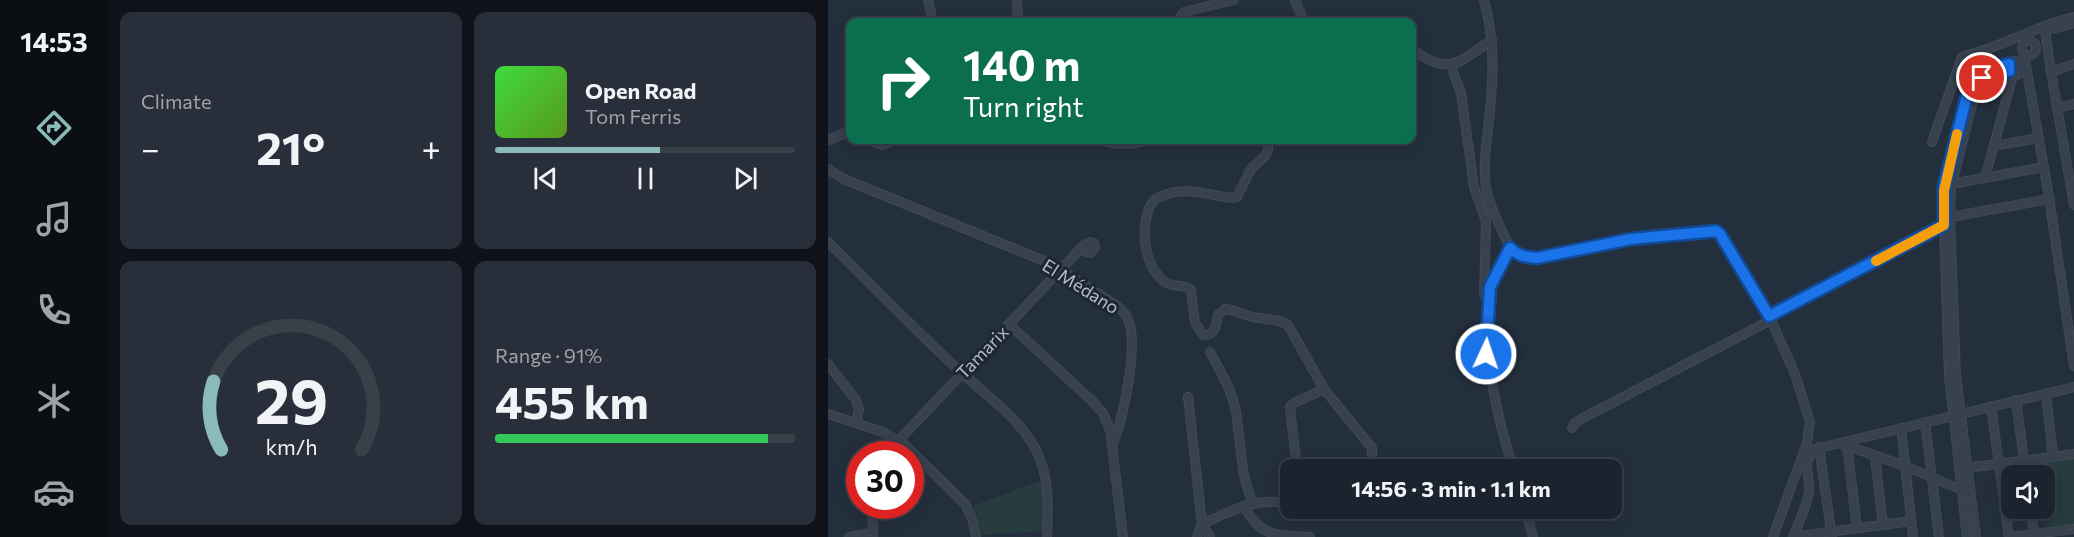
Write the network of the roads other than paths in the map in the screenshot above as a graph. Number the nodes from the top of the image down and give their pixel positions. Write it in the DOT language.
graph roads {
  1 [pos="928,0"];
  2 [pos="1017,0"];
  3 [pos="1234,0"];
  4 [pos="1295,0"];
  5 [pos="1484,0"];
  6 [pos="2074,17"];
  7 [pos="932,18"];
  8 [pos="1018,18"];
  9 [pos="1181,18"];
  10 [pos="1302,18"];
  11 [pos="2074,23"];
  12 [pos="2035,30"];
  13 [pos="1492,40"];
  14 [pos="2031,41"];
  15 [pos="1416,52"];
  16 [pos="2018,63"];
  17 [pos="1452,64"];
  18 [pos="2074,64"];
  19 [pos="2050,72"];
  20 [pos="2074,104"];
  21 [pos="2057,108"];
  22 [pos="846,131"];
  23 [pos="828,138"];
  24 [pos="2039,138"];
  25 [pos="1932,142"];
  26 [pos="1113,144"];
  27 [pos="1130,144"];
  28 [pos="1268,144"];
  29 [pos="1994,146"];
  30 [pos="2044,167"];
  31 [pos="2070,168"];
  32 [pos="828,169"];
  33 [pos="1985,178"];
  34 [pos="1951,184"];
  35 [pos="2049,199"];
  36 [pos="2074,205"];
  37 [pos="1950,217"];
  38 [pos="1944,225"];
  39 [pos="828,242"];
  40 [pos="1510,248"];
  41 [pos="1079,250"];
  42 [pos="1062,269"];
  43 [pos="1770,318"];
  44 [pos="1009,324"];
  45 [pos="1210,352"];
  46 [pos="828,364"];
  47 [pos="2074,366"];
  48 [pos="962,373"];
  49 [pos="2074,387"];
  50 [pos="1324,389"];
  51 [pos="2046,393"];
  52 [pos="1188,397"];
  53 [pos="2016,400"];
  54 [pos="1991,406"];
  55 [pos="828,414"];
  56 [pos="1957,416"];
  57 [pos="1924,422"];
  58 [pos="856,423"];
  59 [pos="1572,428"];
  60 [pos="1901,428"];
  61 [pos="899,440"];
  62 [pos="1838,442"];
  63 [pos="1112,446"];
  64 [pos="1847,446"];
  65 [pos="1819,447"];
  66 [pos="2074,454"];
  67 [pos="1875,456"];
  68 [pos="2053,457"];
  69 [pos="1296,459"];
  70 [pos="1372,459"];
  71 [pos="1509,459"];
  72 [pos="1509,459"];
  73 [pos="2024,460"];
  74 [pos="1999,464"];
  75 [pos="2025,465"];
  76 [pos="1905,466"];
  77 [pos="1967,468"];
  78 [pos="1931,477"];
  79 [pos="1962,490"];
  80 [pos="1280,502"];
  81 [pos="1254,503"];
  82 [pos="1244,506"];
  83 [pos="872,519"];
  84 [pos="1525,519"];
  85 [pos="1527,519"];
  86 [pos="2032,519"];
  87 [pos="1911,521"];
  88 [pos="1202,524"];
  89 [pos="1883,525"];
  90 [pos="1857,528"];
  91 [pos="2074,529"];
  92 [pos="1831,534"];
  93 [pos="2034,534"];
  94 [pos="872,535"];
  95 [pos="1293,536"];
  96 [pos="849,537"];
  97 [pos="976,537"];
  98 [pos="1047,537"];
  99 [pos="1123,537"];
  100 [pos="1197,537"];
  101 [pos="1210,537"];
  102 [pos="1310,537"];
  103 [pos="1528,537"];
  104 [pos="1533,537"];
  105 [pos="1773,537"];
  106 [pos="1913,537"];
  107 [pos="1939,537"];
  108 [pos="1967,537"];
  109 [pos="1976,537"];
  110 [pos="2010,537"];
  1 -- 7 [label="street"];
  2 -- 8 [label="street"];
  3 -- 9 [label="street"];
  4 -- 10 [label="street"];
  5 -- 13 [label="street"];
  6 -- 12 [label="street"];
  11 -- 19 [label="street"];
  12 -- 14 [label="street"];
  12 -- 25 [label="street"];
  13 -- 17 [label="street"];
  13 -- 40 [label="street"];
  14 -- 16 [label="street"];
  14 -- 16 [label="street"];
  15 -- 17 [label="street"];
  16 -- 24 [label="street"];
  16 -- 29 [label="street"];
  16 -- 34 [label="street"];
  16 -- 38 [label="street"];
  17 -- 71 [label="street"];
  18 -- 19 [label="street"];
  19 -- 21 [label="street"];
  20 -- 21 [label="street"];
  21 -- 31 [label="street"];
  22 -- 23 [label="street"];
  24 -- 29 [label="street"];
  24 -- 30 [label="street"];
  26 -- 27 [label="street"];
  28 -- 50 [label="street"];
  29 -- 33 [label="street"];
  30 -- 33 [label="street"];
  30 -- 35 [label="street"];
  31 -- 36 [label="street"];
  32 -- 42 [label="street, El Médano"];
  33 -- 34 [label="street"];
  34 -- 37 [label="street"];
  35 -- 37 [label="street"];
  35 -- 47 [label="street"];
  37 -- 56 [label="street"];
  38 -- 43 [label="street"];
  38 -- 56 [label="street"];
  39 -- 48 [label="street"];
  40 -- 43 [label="street"];
  40 -- 72 [label="street"];
  41 -- 42 [label="street, Tamarix"];
  42 -- 44 [label="street, Tamarix"];
  42 -- 63 [label="street, El Médano"];
  43 -- 59 [label="street"];
  43 -- 105 [label="street"];
  44 -- 48 [label="street, Tamarix"];
  44 -- 63 [label="street"];
  45 -- 81 [label="street"];
  46 -- 58 [label="street"];
  48 -- 61 [label="street, Tamarix"];
  48 -- 98 [label="street"];
  49 -- 51 [label="street"];
  50 -- 69 [label="street"];
  50 -- 70 [label="street"];
  51 -- 53 [label="street"];
  51 -- 68 [label="street"];
  52 -- 88 [label="street"];
  53 -- 54 [label="street"];
  53 -- 73 [label="street"];
  54 -- 56 [label="street"];
  54 -- 74 [label="street"];
  55 -- 58 [label="street"];
  56 -- 57 [label="street"];
  56 -- 77 [label="street"];
  56 -- 79 [label="street"];
  57 -- 60 [label="street"];
  57 -- 78 [label="street"];
  58 -- 61 [label="street"];
  60 -- 62 [label="street"];
  60 -- 76 [label="street"];
  61 -- 97 [label="street"];
  62 -- 64 [label="street"];
  62 -- 65 [label="street"];
  63 -- 99 [label="street, El Médano"];
  64 -- 67 [label="street"];
  64 -- 90 [label="street"];
  65 -- 92 [label="street"];
  65 -- 92 [label="street"];
  66 -- 68 [label="street"];
  67 -- 76 [label="street"];
  67 -- 89 [label="street"];
  68 -- 73 [label="street"];
  73 -- 74 [label="street"];
  73 -- 75 [label="street"];
  74 -- 77 [label="street"];
  74 -- 110 [label="street"];
  76 -- 78 [label="street"];
  76 -- 87 [label="street"];
  77 -- 109 [label="street"];
  78 -- 79 [label="street"];
  78 -- 107 [label="street"];
  79 -- 108 [label="street"];
  80 -- 81 [label="street"];
  81 -- 82 [label="street"];
  82 -- 88 [label="street"];
  82 -- 95 [label="street"];
  83 -- 94 [label="street"];
  84 -- 103 [label="street"];
  85 -- 104 [label="street"];
  86 -- 93 [label="street"];
  87 -- 89 [label="street"];
  87 -- 106 [label="street"];
  88 -- 100 [label="street"];
  88 -- 101 [label="street"];
  89 -- 90 [label="street"];
  90 -- 92 [label="street"];
  91 -- 93 [label="street"];
  93 -- 110 [label="street"];
  94 -- 96 [label="street"];
  95 -- 102 [label="street"];
}
